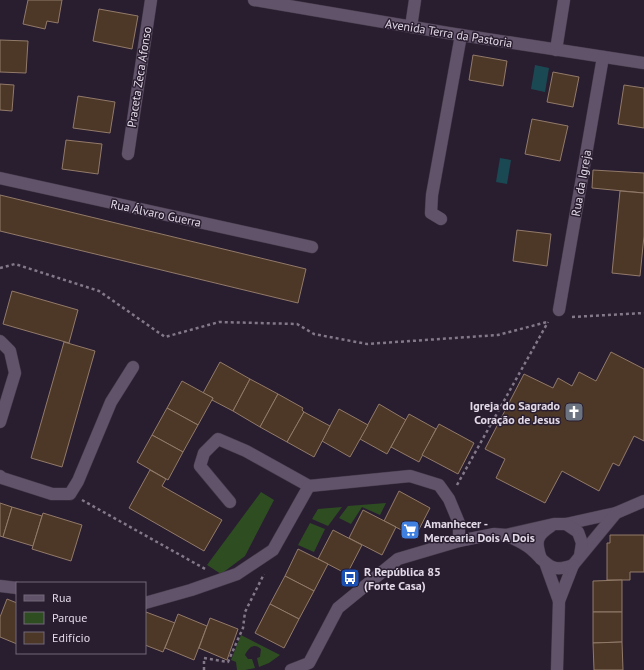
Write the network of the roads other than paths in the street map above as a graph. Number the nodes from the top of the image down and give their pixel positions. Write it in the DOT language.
graph roads {
  1 [pos="151,0"];
  2 [pos="254,0"];
  3 [pos="415,0"];
  4 [pos="564,0"];
  5 [pos="279,2"];
  6 [pos="411,27"];
  7 [pos="461,35"];
  8 [pos="556,50"];
  9 [pos="602,57"];
  10 [pos="644,64"];
  11 [pos="128,154"];
  12 [pos="0,178"];
  13 [pos="441,219"];
  14 [pos="312,247"];
  15 [pos="558,314"];
  16 [pos="0,341"];
  17 [pos="133,367"];
  18 [pos="0,422"];
  19 [pos="0,476"];
  20 [pos="309,486"];
  21 [pos="644,501"];
  22 [pos="230,502"];
  23 [pos="616,513"];
  24 [pos="554,524"];
  25 [pos="566,524"];
  26 [pos="506,535"];
  27 [pos="459,541"];
  28 [pos="577,561"];
  29 [pos="543,562"];
  30 [pos="0,586"];
  31 [pos="16,588"];
  32 [pos="559,602"];
  33 [pos="146,603"];
  34 [pos="308,666"];
  35 [pos="291,670"];
  36 [pos="557,670"];
  1 -- 11 [label="street, Praceta Zeca Afonso"];
  2 -- 5 [label="street, Avenida Terra da Pastoria"];
  3 -- 6 [label="street"];
  4 -- 8 [label="street"];
  5 -- 6 [label="street, Avenida Terra da Pastoria"];
  6 -- 7 [label="street, Avenida Terra da Pastoria"];
  7 -- 8 [label="street, Avenida Terra da Pastoria"];
  7 -- 13 [label="street"];
  8 -- 9 [label="street, Avenida Terra da Pastoria"];
  9 -- 10 [label="street, Avenida Terra da Pastoria"];
  9 -- 15 [label="street, Rua da Igreja"];
  12 -- 14 [label="street, Rua Álvaro Guerra"];
  16 -- 18 [label="street"];
  17 -- 19 [label="street"];
  20 -- 22 [label="street"];
  20 -- 27 [label="street"];
  20 -- 33 [label="street"];
  21 -- 23 [label="street"];
  23 -- 25 [label="street"];
  23 -- 28 [label="street"];
  24 -- 25 [label="street"];
  24 -- 26 [label="street"];
  24 -- 29 [label="street"];
  25 -- 28 [label="street"];
  26 -- 27 [label="street"];
  26 -- 29 [label="street"];
  27 -- 34 [label="street"];
  28 -- 29 [label="street"];
  28 -- 32 [label="street"];
  29 -- 32 [label="street"];
  30 -- 31 [label="street"];
  32 -- 36 [label="street"];
  34 -- 35 [label="street"];
}
